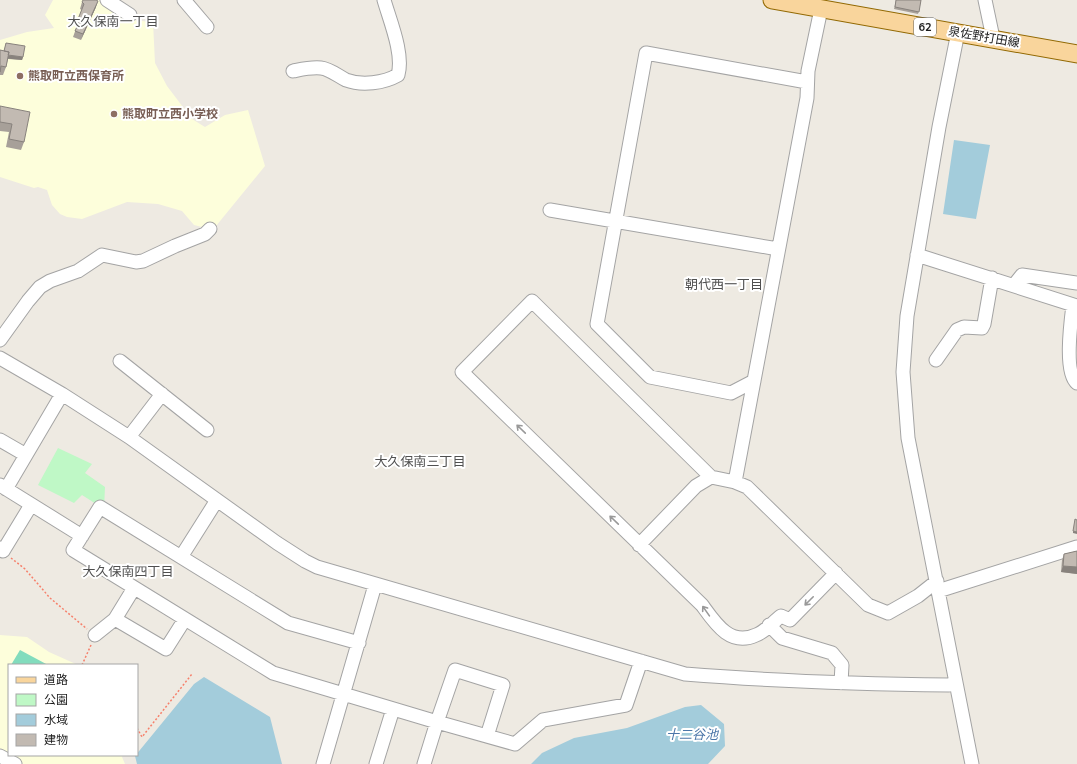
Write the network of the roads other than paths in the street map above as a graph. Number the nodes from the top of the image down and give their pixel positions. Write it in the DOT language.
graph roads {
  1 [pos="107,0"];
  2 [pos="184,0"];
  3 [pos="384,0"];
  4 [pos="772,0"];
  5 [pos="985,0"];
  6 [pos="821,9"];
  7 [pos="130,15"];
  8 [pos="207,27"];
  9 [pos="958,32"];
  10 [pos="993,38"];
  11 [pos="1077,54"];
  12 [pos="293,71"];
  13 [pos="807,82"];
  14 [pos="550,210"];
  15 [pos="615,221"];
  16 [pos="210,229"];
  17 [pos="778,249"];
  18 [pos="917,255"];
  19 [pos="992,278"];
  20 [pos="1077,283"];
  21 [pos="1014,285"];
  22 [pos="1075,305"];
  23 [pos="0,340"];
  24 [pos="0,358"];
  25 [pos="120,360"];
  26 [pos="936,360"];
  27 [pos="754,381"];
  28 [pos="1077,383"];
  29 [pos="62,394"];
  30 [pos="162,394"];
  31 [pos="207,430"];
  32 [pos="129,437"];
  33 [pos="0,440"];
  34 [pos="26,456"];
  35 [pos="711,477"];
  36 [pos="735,482"];
  37 [pos="3,487"];
  38 [pos="217,500"];
  39 [pos="31,505"];
  40 [pos="82,536"];
  41 [pos="639,545"];
  42 [pos="1077,547"];
  43 [pos="2,550"];
  44 [pos="181,557"];
  45 [pos="836,573"];
  46 [pos="375,585"];
  47 [pos="938,586"];
  48 [pos="134,588"];
  49 [pos="115,619"];
  50 [pos="185,619"];
  51 [pos="769,625"];
  52 [pos="96,636"];
  53 [pos="358,643"];
  54 [pos="641,661"];
  55 [pos="841,683"];
  56 [pos="955,683"];
  57 [pos="343,694"];
  58 [pos="393,709"];
  59 [pos="437,722"];
  60 [pos="487,736"];
  61 [pos="0,756"];
  62 [pos="15,764"];
  63 [pos="323,764"];
  64 [pos="376,764"];
  65 [pos="424,764"];
  66 [pos="972,764"];
  1 -- 7 [label="street"];
  2 -- 8 [label="street"];
  3 -- 12 [label="street"];
  4 -- 6 [label="main road, 泉佐野打田線 / 62"];
  5 -- 10 [label="street"];
  6 -- 9 [label="main road, 泉佐野打田線 / 62"];
  6 -- 13 [label="street"];
  9 -- 10 [label="main road, 泉佐野打田線 / 62"];
  9 -- 18 [label="street"];
  10 -- 11 [label="main road, 泉佐野打田線 / 62"];
  13 -- 15 [label="street"];
  13 -- 17 [label="street"];
  14 -- 15 [label="street"];
  15 -- 17 [label="street"];
  15 -- 27 [label="street"];
  16 -- 23 [label="street"];
  17 -- 27 [label="street"];
  18 -- 19 [label="street"];
  18 -- 47 [label="street"];
  19 -- 21 [label="street"];
  19 -- 26 [label="street"];
  20 -- 21 [label="street"];
  21 -- 22 [label="street"];
  22 -- 28 [label="street"];
  24 -- 29 [label="street"];
  25 -- 30 [label="street"];
  27 -- 36 [label="street"];
  29 -- 32 [label="street"];
  29 -- 34 [label="street"];
  30 -- 31 [label="street"];
  30 -- 32 [label="street"];
  32 -- 38 [label="street"];
  33 -- 34 [label="street"];
  34 -- 37 [label="street"];
  35 -- 36 [label="street"];
  35 -- 41 [label="street"];
  41 -- 35 [label="street, one-way"];
  36 -- 45 [label="street"];
  37 -- 39 [label="street"];
  38 -- 44 [label="street"];
  38 -- 46 [label="street"];
  39 -- 40 [label="street"];
  39 -- 43 [label="street"];
  40 -- 44 [label="street"];
  40 -- 48 [label="street"];
  51 -- 41 [label="street, one-way"];
  42 -- 47 [label="street"];
  44 -- 53 [label="street"];
  45 -- 47 [label="street"];
  45 -- 51 [label="street, one-way"];
  46 -- 53 [label="street"];
  46 -- 54 [label="street"];
  47 -- 56 [label="street"];
  48 -- 49 [label="street"];
  48 -- 50 [label="street"];
  49 -- 50 [label="street"];
  49 -- 52 [label="street"];
  50 -- 57 [label="street"];
  51 -- 55 [label="street"];
  53 -- 57 [label="street"];
  54 -- 55 [label="street"];
  54 -- 60 [label="street"];
  55 -- 56 [label="street"];
  56 -- 66 [label="street"];
  57 -- 58 [label="street"];
  57 -- 63 [label="street"];
  58 -- 59 [label="street"];
  58 -- 64 [label="street"];
  59 -- 60 [label="street"];
  59 -- 60 [label="street"];
  59 -- 65 [label="street"];
  61 -- 62 [label="street"];
}
